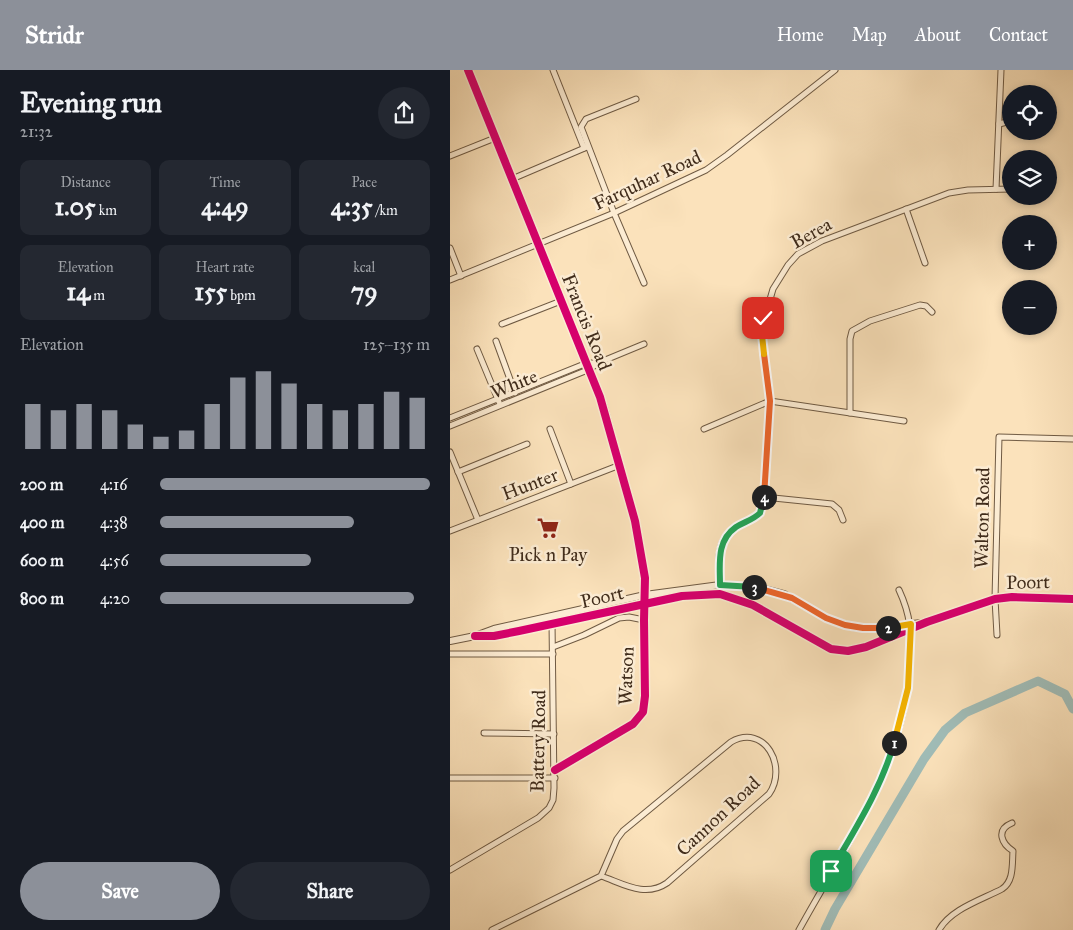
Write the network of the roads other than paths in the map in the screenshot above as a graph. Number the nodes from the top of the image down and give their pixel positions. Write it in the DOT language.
graph roads {
  1 [pos="468,70"];
  2 [pos="553,70"];
  3 [pos="835,70"];
  4 [pos="1001,70"];
  5 [pos="636,99"];
  6 [pos="1002,123"];
  7 [pos="998,124"];
  8 [pos="495,138"];
  9 [pos="586,147"];
  10 [pos="450,156"];
  11 [pos="512,179"];
  12 [pos="996,189"];
  13 [pos="1002,189"];
  14 [pos="906,209"];
  15 [pos="614,213"];
  16 [pos="538,244"];
  17 [pos="450,248"];
  18 [pos="925,263"];
  19 [pos="461,276"];
  20 [pos="450,280"];
  21 [pos="644,283"];
  22 [pos="561,301"];
  23 [pos="932,312"];
  24 [pos="502,324"];
  25 [pos="496,341"];
  26 [pos="644,344"];
  27 [pos="477,349"];
  28 [pos="588,366"];
  29 [pos="515,392"];
  30 [pos="518,398"];
  31 [pos="498,399"];
  32 [pos="770,401"];
  33 [pos="500,406"];
  34 [pos="850,412"];
  35 [pos="450,418"];
  36 [pos="904,421"];
  37 [pos="450,426"];
  38 [pos="550,429"];
  39 [pos="704,429"];
  40 [pos="1073,439"];
  41 [pos="527,444"];
  42 [pos="450,452"];
  43 [pos="620,464"];
  44 [pos="458,472"];
  45 [pos="571,484"];
  46 [pos="764,497"];
  47 [pos="478,520"];
  48 [pos="843,520"];
  49 [pos="450,532"];
  50 [pos="720,585"];
  51 [pos="898,590"];
  52 [pos="720,594"];
  53 [pos="645,595"];
  54 [pos="995,599"];
  55 [pos="1073,599"];
  56 [pos="644,604"];
  57 [pos="552,617"];
  58 [pos="644,620"];
  59 [pos="552,624"];
  60 [pos="911,627"];
  61 [pos="475,636"];
  62 [pos="996,636"];
  63 [pos="450,641"];
  64 [pos="553,647"];
  65 [pos="450,654"];
  66 [pos="553,654"];
  67 [pos="484,733"];
  68 [pos="554,734"];
  69 [pos="555,770"];
  70 [pos="450,778"];
  71 [pos="555,778"];
  72 [pos="1012,823"];
  73 [pos="450,870"];
  74 [pos="601,876"];
  75 [pos="492,930"];
  76 [pos="799,930"];
  77 [pos="939,930"];
  1 -- 8 [label="street, Francis Road"];
  2 -- 9 [label="street"];
  3 -- 15 [label="street, Farquhar Road"];
  4 -- 7 [label="street"];
  5 -- 9 [label="street"];
  6 -- 7 [label="street"];
  7 -- 12 [label="street"];
  8 -- 10 [label="street"];
  8 -- 11 [label="street, Francis Road"];
  9 -- 11 [label="street"];
  9 -- 15 [label="street"];
  11 -- 16 [label="street, Francis Road"];
  12 -- 13 [label="street, Berea"];
  12 -- 14 [label="street, Berea"];
  14 -- 18 [label="street"];
  14 -- 32 [label="street, Berea"];
  15 -- 16 [label="street, Farquhar Road"];
  15 -- 21 [label="street"];
  16 -- 19 [label="street, Farquhar Road"];
  16 -- 22 [label="street, Francis Road"];
  17 -- 19 [label="street"];
  19 -- 20 [label="street, Farquhar Road"];
  22 -- 24 [label="street"];
  22 -- 28 [label="street, Francis Road"];
  23 -- 34 [label="street"];
  25 -- 29 [label="street"];
  26 -- 28 [label="street"];
  27 -- 31 [label="street"];
  28 -- 29 [label="street, White"];
  28 -- 30 [label="street, White"];
  28 -- 43 [label="street, Francis Road"];
  29 -- 30 [label="street"];
  29 -- 31 [label="street, White"];
  30 -- 33 [label="street, White"];
  31 -- 33 [label="street"];
  31 -- 35 [label="street, White"];
  32 -- 34 [label="street"];
  32 -- 39 [label="street"];
  32 -- 46 [label="street, Berea"];
  33 -- 37 [label="street, White"];
  34 -- 36 [label="street"];
  38 -- 45 [label="street"];
  40 -- 54 [label="street, Walton Road"];
  41 -- 44 [label="street"];
  42 -- 44 [label="street"];
  43 -- 45 [label="street, Hunter"];
  43 -- 53 [label="street, Francis Road"];
  44 -- 47 [label="street"];
  45 -- 47 [label="street, Hunter"];
  46 -- 48 [label="street"];
  46 -- 50 [label="street, Berea"];
  47 -- 49 [label="street, Hunter"];
  50 -- 52 [label="street, Berea"];
  50 -- 53 [label="street, Poort"];
  50 -- 60 [label="street, Poort"];
  51 -- 60 [label="street"];
  52 -- 56 [label="street, Poort"];
  52 -- 60 [label="street, Poort"];
  53 -- 56 [label="street, Watson"];
  53 -- 57 [label="street, Poort"];
  54 -- 55 [label="street, Poort"];
  54 -- 60 [label="street, Poort"];
  54 -- 62 [label="street, Walton Road"];
  56 -- 58 [label="street, Watson"];
  56 -- 59 [label="street, Poort"];
  57 -- 59 [label="street, Battery Road"];
  57 -- 61 [label="street, Poort"];
  58 -- 64 [label="street"];
  58 -- 69 [label="street, Watson"];
  59 -- 61 [label="street, Poort"];
  59 -- 64 [label="street, Battery Road"];
  60 -- 76 [label="street"];
  61 -- 63 [label="street"];
  64 -- 66 [label="street, Battery Road"];
  65 -- 66 [label="street"];
  66 -- 68 [label="street, Battery Road"];
  67 -- 68 [label="street"];
  68 -- 69 [label="street, Battery Road"];
  69 -- 71 [label="street, Battery Road"];
  70 -- 71 [label="street"];
  71 -- 73 [label="street, Battery Road"];
  72 -- 77 [label="street"];
  74 -- 74 [label="street, Cannon Road"];
  74 -- 75 [label="street"];
}
